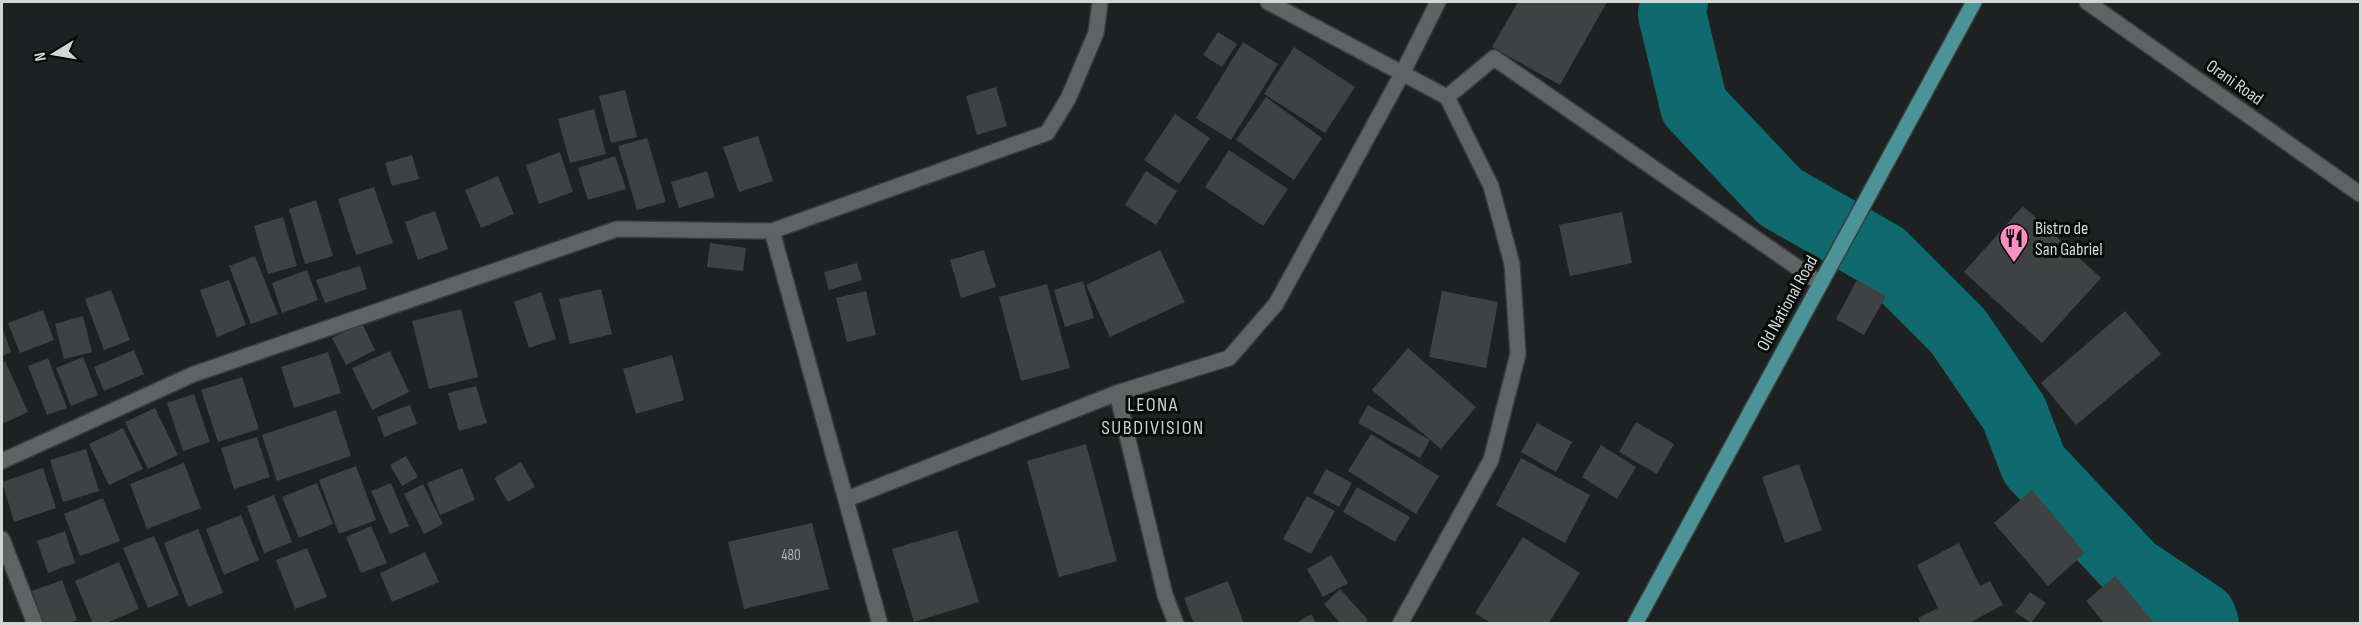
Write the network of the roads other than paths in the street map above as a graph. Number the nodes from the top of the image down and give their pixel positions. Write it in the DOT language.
graph roads {
  1 [pos="1100,2"];
  2 [pos="1268,2"];
  3 [pos="1438,2"];
  4 [pos="1974,2"];
  5 [pos="2088,2"];
  6 [pos="1402,74"];
  7 [pos="1447,97"];
  8 [pos="2361,194"];
  9 [pos="772,231"];
  10 [pos="1823,277"];
  11 [pos="1117,393"];
  12 [pos="2,461"];
  13 [pos="847,499"];
  14 [pos="2,539"];
  15 [pos="35,624"];
  16 [pos="880,624"];
  17 [pos="1176,624"];
  18 [pos="1400,624"];
  19 [pos="1635,624"];
  1 -- 9 [label="street"];
  2 -- 6 [label="street"];
  3 -- 6 [label="street"];
  4 -- 10 [label="main road, Old National Road"];
  5 -- 8 [label="street, Orani Road"];
  6 -- 7 [label="street"];
  6 -- 11 [label="street"];
  7 -- 10 [label="street"];
  7 -- 18 [label="street"];
  9 -- 12 [label="street"];
  9 -- 13 [label="street"];
  10 -- 19 [label="main road, Old National Road"];
  11 -- 13 [label="street"];
  11 -- 17 [label="street"];
  13 -- 16 [label="street"];
  14 -- 15 [label="street"];
}
